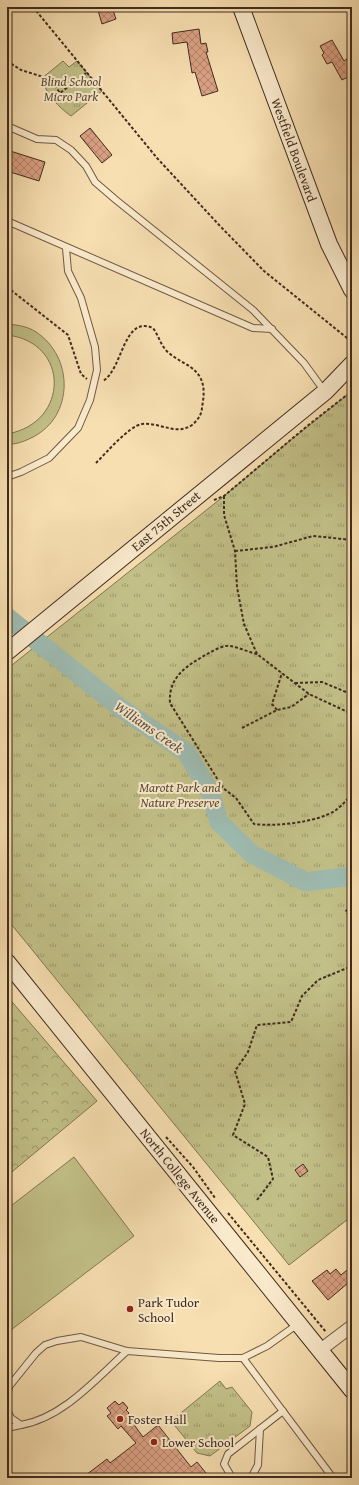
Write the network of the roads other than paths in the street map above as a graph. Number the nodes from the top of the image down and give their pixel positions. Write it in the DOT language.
graph roads {
  1 [pos="241,7"];
  2 [pos="7,126"];
  3 [pos="7,222"];
  4 [pos="66,248"];
  5 [pos="352,290"];
  6 [pos="272,330"];
  7 [pos="352,364"];
  8 [pos="352,378"];
  9 [pos="325,391"];
  10 [pos="7,478"];
  11 [pos="7,652"];
  12 [pos="7,962"];
  13 [pos="298,1324"];
  14 [pos="352,1326"];
  15 [pos="128,1351"];
  16 [pos="320,1351"];
  17 [pos="243,1358"];
  18 [pos="8,1388"];
  19 [pos="352,1390"];
  20 [pos="7,1397"];
  21 [pos="7,1410"];
  22 [pos="283,1411"];
  23 [pos="22,1425"];
  24 [pos="7,1428"];
  25 [pos="260,1429"];
  26 [pos="235,1478"];
  27 [pos="252,1478"];
  28 [pos="333,1478"];
  1 -- 5 [label="street, Westfield Boulevard"];
  2 -- 6 [label="lane"];
  3 -- 4 [label="lane"];
  4 -- 6 [label="lane"];
  4 -- 10 [label="lane"];
  6 -- 9 [label="lane"];
  7 -- 9 [label="street, East 75th Street"];
  8 -- 9 [label="street, East 75th Street"];
  9 -- 11 [label="street, East 75th Street"];
  12 -- 13 [label="street, North College Avenue"];
  13 -- 16 [label="street, North College Avenue"];
  13 -- 17 [label="lane"];
  14 -- 16 [label="street"];
  15 -- 17 [label="lane"];
  15 -- 18 [label="lane"];
  15 -- 23 [label="lane"];
  16 -- 19 [label="street, North College Avenue"];
  17 -- 22 [label="lane"];
  18 -- 20 [label="lane"];
  21 -- 23 [label="lane"];
  22 -- 25 [label="lane"];
  22 -- 28 [label="lane"];
  23 -- 24 [label="lane"];
  25 -- 26 [label="lane"];
  25 -- 27 [label="lane"];
}
